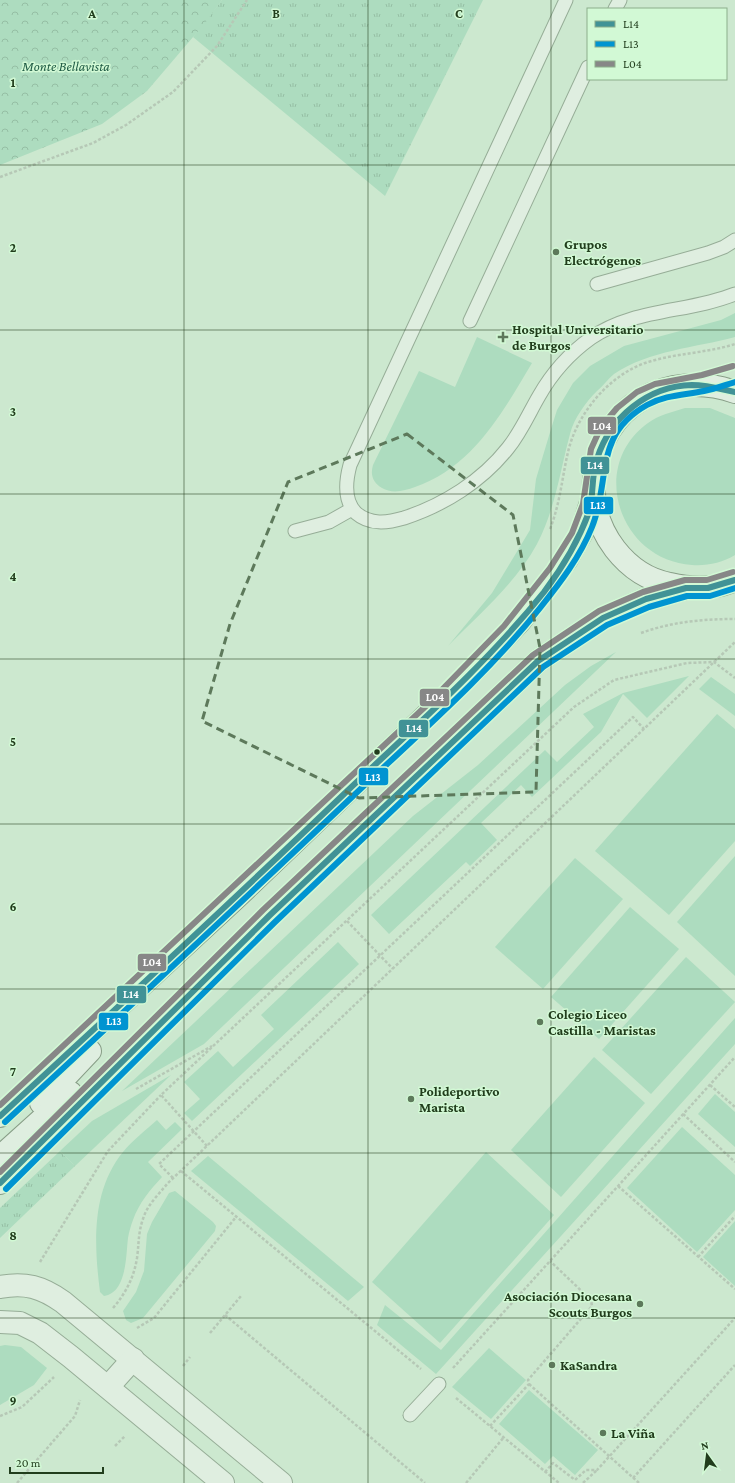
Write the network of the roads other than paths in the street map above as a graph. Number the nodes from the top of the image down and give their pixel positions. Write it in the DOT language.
graph roads {
  1 [pos="566,0"];
  2 [pos="587,69"];
  3 [pos="735,240"];
  4 [pos="596,284"];
  5 [pos="735,294"];
  6 [pos="470,321"];
  7 [pos="735,374"];
  8 [pos="698,384"];
  9 [pos="735,392"];
  10 [pos="593,496"];
  11 [pos="352,509"];
  12 [pos="295,531"];
  13 [pos="733,582"];
  14 [pos="686,588"];
  15 [pos="237,897"];
  16 [pos="269,916"];
  17 [pos="0,1116"];
  18 [pos="0,1146"];
  19 [pos="0,1157"];
  20 [pos="0,1183"];
  21 [pos="0,1287"];
  22 [pos="1,1322"];
  23 [pos="133,1359"];
  24 [pos="439,1384"];
  25 [pos="108,1387"];
  26 [pos="410,1415"];
  27 [pos="223,1483"];
  28 [pos="281,1483"];
  1 -- 11 [label="lane"];
  2 -- 6 [label="lane"];
  3 -- 4 [label="lane"];
  5 -- 11 [label="lane"];
  7 -- 8 [label="main road"];
  8 -- 9 [label="main road"];
  8 -- 10 [label="main road"];
  10 -- 14 [label="main road"];
  10 -- 15 [label="main road"];
  11 -- 12 [label="lane"];
  13 -- 14 [label="main road"];
  14 -- 16 [label="main road"];
  15 -- 17 [label="main road"];
  15 -- 18 [label="main road"];
  16 -- 19 [label="main road"];
  16 -- 20 [label="main road"];
  21 -- 23 [label="main road"];
  22 -- 25 [label="main road"];
  23 -- 25 [label="main road"];
  23 -- 28 [label="main road"];
  24 -- 26 [label="lane"];
  25 -- 27 [label="main road"];
}
